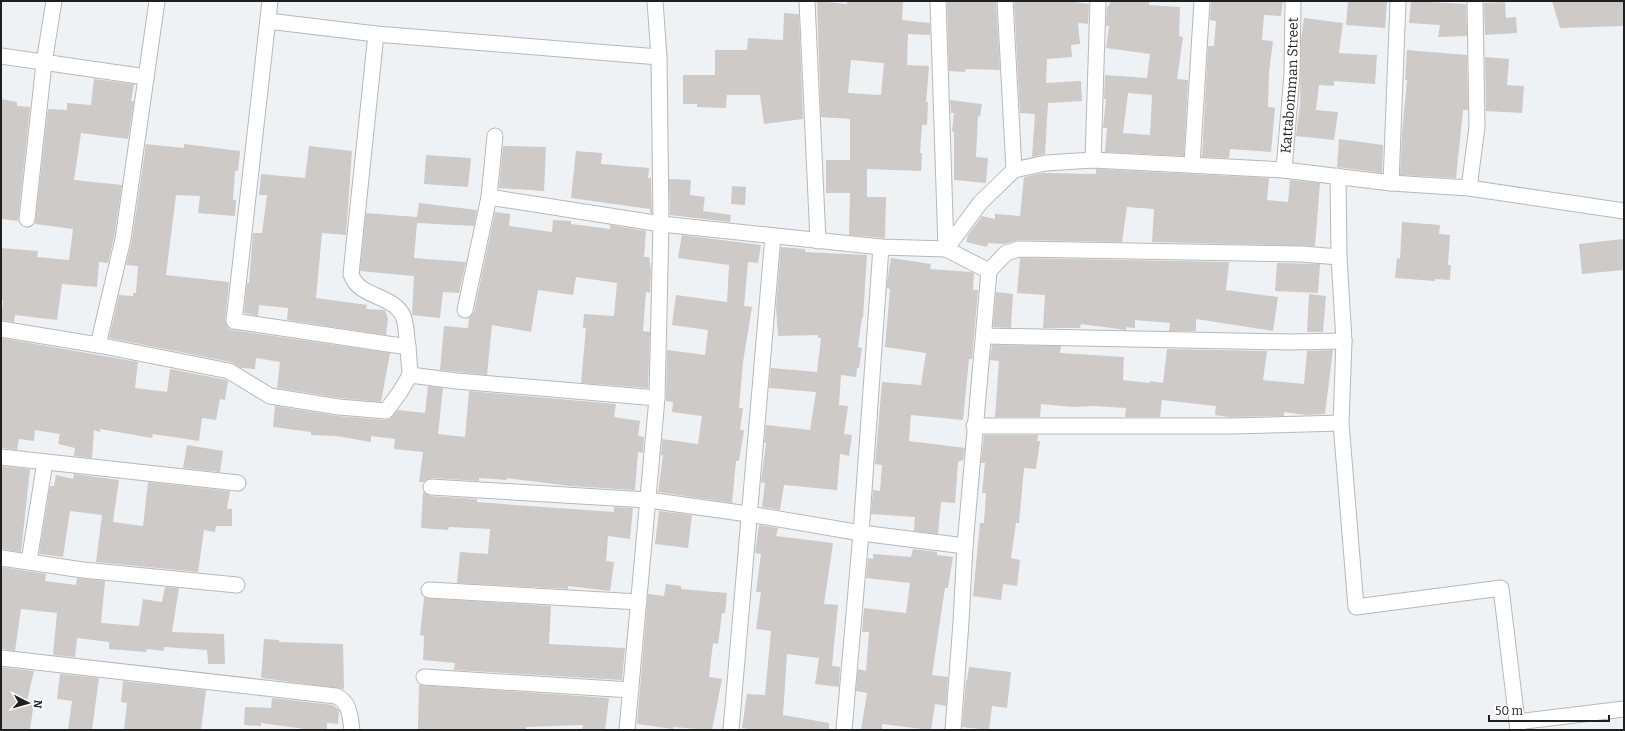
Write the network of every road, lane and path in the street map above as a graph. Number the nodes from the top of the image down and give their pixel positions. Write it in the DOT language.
graph roads {
  1 [pos="54,1"];
  2 [pos="157,1"];
  3 [pos="270,1"];
  4 [pos="655,1"];
  5 [pos="807,1"];
  6 [pos="938,1"];
  7 [pos="1005,1"];
  8 [pos="1098,1"];
  9 [pos="1202,1"];
  10 [pos="1293,1"];
  11 [pos="1398,1"];
  12 [pos="1475,1"];
  13 [pos="268,22"];
  14 [pos="376,34"];
  15 [pos="1,56"];
  16 [pos="659,57"];
  17 [pos="44,63"];
  18 [pos="146,77"];
  19 [pos="495,136"];
  20 [pos="1093,160"];
  21 [pos="1192,165"];
  22 [pos="1014,170"];
  23 [pos="1284,170"];
  24 [pos="1338,176"];
  25 [pos="1391,183"];
  26 [pos="1469,188"];
  27 [pos="489,197"];
  28 [pos="1624,211"];
  29 [pos="26,219"];
  30 [pos="662,224"];
  31 [pos="773,236"];
  32 [pos="818,241"];
  33 [pos="881,247"];
  34 [pos="946,249"];
  35 [pos="1339,257"];
  36 [pos="989,271"];
  37 [pos="465,310"];
  38 [pos="1,329"];
  39 [pos="984,336"];
  40 [pos="1344,341"];
  41 [pos="98,345"];
  42 [pos="408,347"];
  43 [pos="410,375"];
  44 [pos="657,398"];
  45 [pos="1341,423"];
  46 [pos="974,426"];
  47 [pos="1,457"];
  48 [pos="45,462"];
  49 [pos="238,483"];
  50 [pos="431,487"];
  51 [pos="648,500"];
  52 [pos="749,514"];
  53 [pos="861,533"];
  54 [pos="964,546"];
  55 [pos="1,558"];
  56 [pos="30,561"];
  57 [pos="237,585"];
  58 [pos="429,590"];
  59 [pos="639,602"];
  60 [pos="1,658"];
  61 [pos="424,677"];
  62 [pos="631,690"];
  63 [pos="1624,708"];
  64 [pos="1518,726"];
  65 [pos="631,729"];
  66 [pos="352,730"];
  67 [pos="732,730"];
  68 [pos="844,730"];
  69 [pos="953,730"];
  1 -- 17 [label="street"];
  2 -- 18 [label="street"];
  3 -- 13 [label="street"];
  4 -- 16 [label="street"];
  5 -- 32 [label="street"];
  6 -- 34 [label="street"];
  7 -- 22 [label="street"];
  8 -- 20 [label="street"];
  9 -- 21 [label="street"];
  10 -- 23 [label="street, Kattabomman Street"];
  11 -- 25 [label="street"];
  12 -- 26 [label="street"];
  13 -- 14 [label="street"];
  13 -- 42 [label="street"];
  14 -- 16 [label="street"];
  14 -- 42 [label="street"];
  15 -- 17 [label="street"];
  16 -- 30 [label="street"];
  17 -- 18 [label="street"];
  17 -- 29 [label="street"];
  18 -- 41 [label="street"];
  19 -- 27 [label="street"];
  20 -- 21 [label="street"];
  20 -- 22 [label="street"];
  21 -- 23 [label="street"];
  22 -- 34 [label="street"];
  23 -- 24 [label="street"];
  24 -- 25 [label="street"];
  24 -- 35 [label="street"];
  25 -- 26 [label="street"];
  26 -- 28 [label="street"];
  27 -- 30 [label="street"];
  27 -- 37 [label="street"];
  30 -- 31 [label="street"];
  30 -- 44 [label="street"];
  31 -- 32 [label="street"];
  31 -- 52 [label="street"];
  32 -- 33 [label="street"];
  33 -- 34 [label="street"];
  33 -- 53 [label="street"];
  34 -- 36 [label="street"];
  35 -- 36 [label="street"];
  35 -- 40 [label="street"];
  36 -- 39 [label="street"];
  38 -- 41 [label="street"];
  39 -- 40 [label="street"];
  39 -- 46 [label="street"];
  40 -- 45 [label="street"];
  41 -- 43 [label="street"];
  42 -- 43 [label="street"];
  43 -- 44 [label="street"];
  44 -- 51 [label="street"];
  45 -- 46 [label="street"];
  45 -- 64 [label="street"];
  46 -- 54 [label="street"];
  47 -- 48 [label="street"];
  48 -- 49 [label="street"];
  48 -- 56 [label="street"];
  50 -- 51 [label="street"];
  51 -- 52 [label="street"];
  51 -- 59 [label="street"];
  52 -- 53 [label="street"];
  52 -- 67 [label="street"];
  53 -- 54 [label="street"];
  53 -- 68 [label="street"];
  54 -- 69 [label="street"];
  55 -- 56 [label="street"];
  56 -- 57 [label="street"];
  58 -- 59 [label="street"];
  59 -- 62 [label="street"];
  60 -- 66 [label="street"];
  61 -- 62 [label="street"];
  62 -- 65 [label="street"];
  63 -- 64 [label="street"];
}
